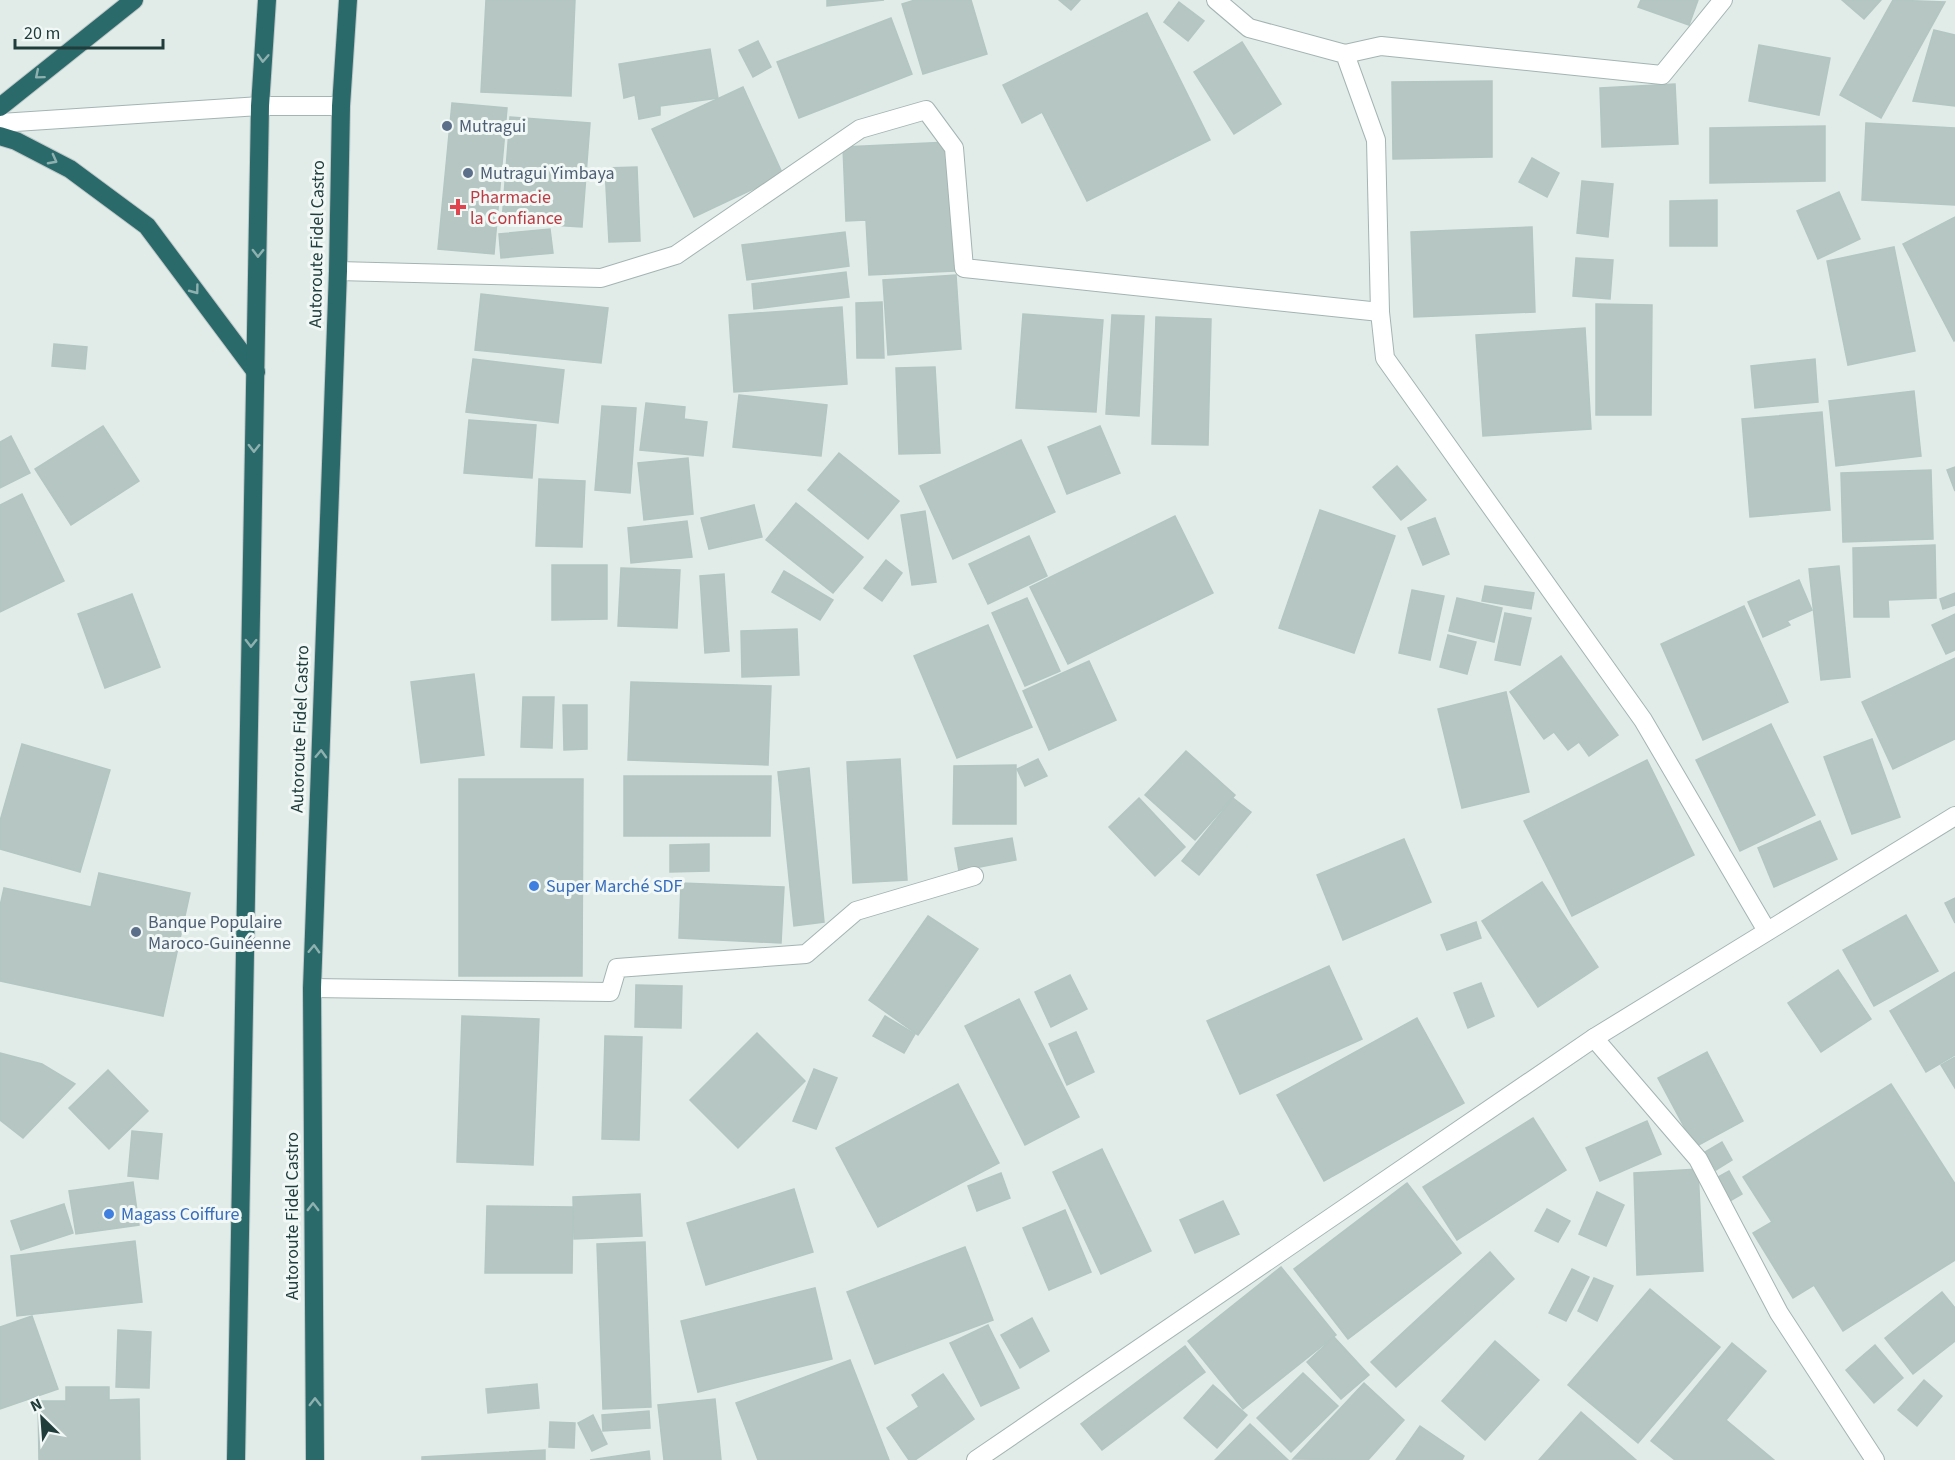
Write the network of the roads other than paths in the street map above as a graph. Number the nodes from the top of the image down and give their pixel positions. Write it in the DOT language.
graph roads {
  1 [pos="134,0"];
  2 [pos="267,0"];
  3 [pos="348,0"];
  4 [pos="1216,0"];
  5 [pos="1723,0"];
  6 [pos="1345,54"];
  7 [pos="260,106"];
  8 [pos="341,106"];
  9 [pos="0,107"];
  10 [pos="0,123"];
  11 [pos="0,136"];
  12 [pos="338,271"];
  13 [pos="1380,312"];
  14 [pos="256,372"];
  15 [pos="1955,816"];
  16 [pos="974,876"];
  17 [pos="1767,931"];
  18 [pos="312,988"];
  19 [pos="1594,1038"];
  20 [pos="236,1460"];
  21 [pos="315,1460"];
  22 [pos="976,1460"];
  23 [pos="1875,1460"];
  1 -- 9 [label="highway, one-way"];
  2 -- 7 [label="highway, one-way"];
  3 -- 8 [label="highway, Autoroute Fidel Castro"];
  4 -- 6 [label="street"];
  5 -- 6 [label="street"];
  6 -- 13 [label="street"];
  7 -- 8 [label="street"];
  7 -- 10 [label="street"];
  7 -- 14 [label="highway, one-way"];
  8 -- 12 [label="highway, Autoroute Fidel Castro"];
  11 -- 14 [label="highway, one-way"];
  12 -- 13 [label="street"];
  18 -- 12 [label="highway, Autoroute Fidel Castro, one-way"];
  13 -- 17 [label="street"];
  14 -- 20 [label="highway, one-way"];
  15 -- 17 [label="street"];
  16 -- 18 [label="street"];
  17 -- 19 [label="street"];
  21 -- 18 [label="highway, Autoroute Fidel Castro, one-way"];
  19 -- 22 [label="street"];
  19 -- 23 [label="street"];
}
